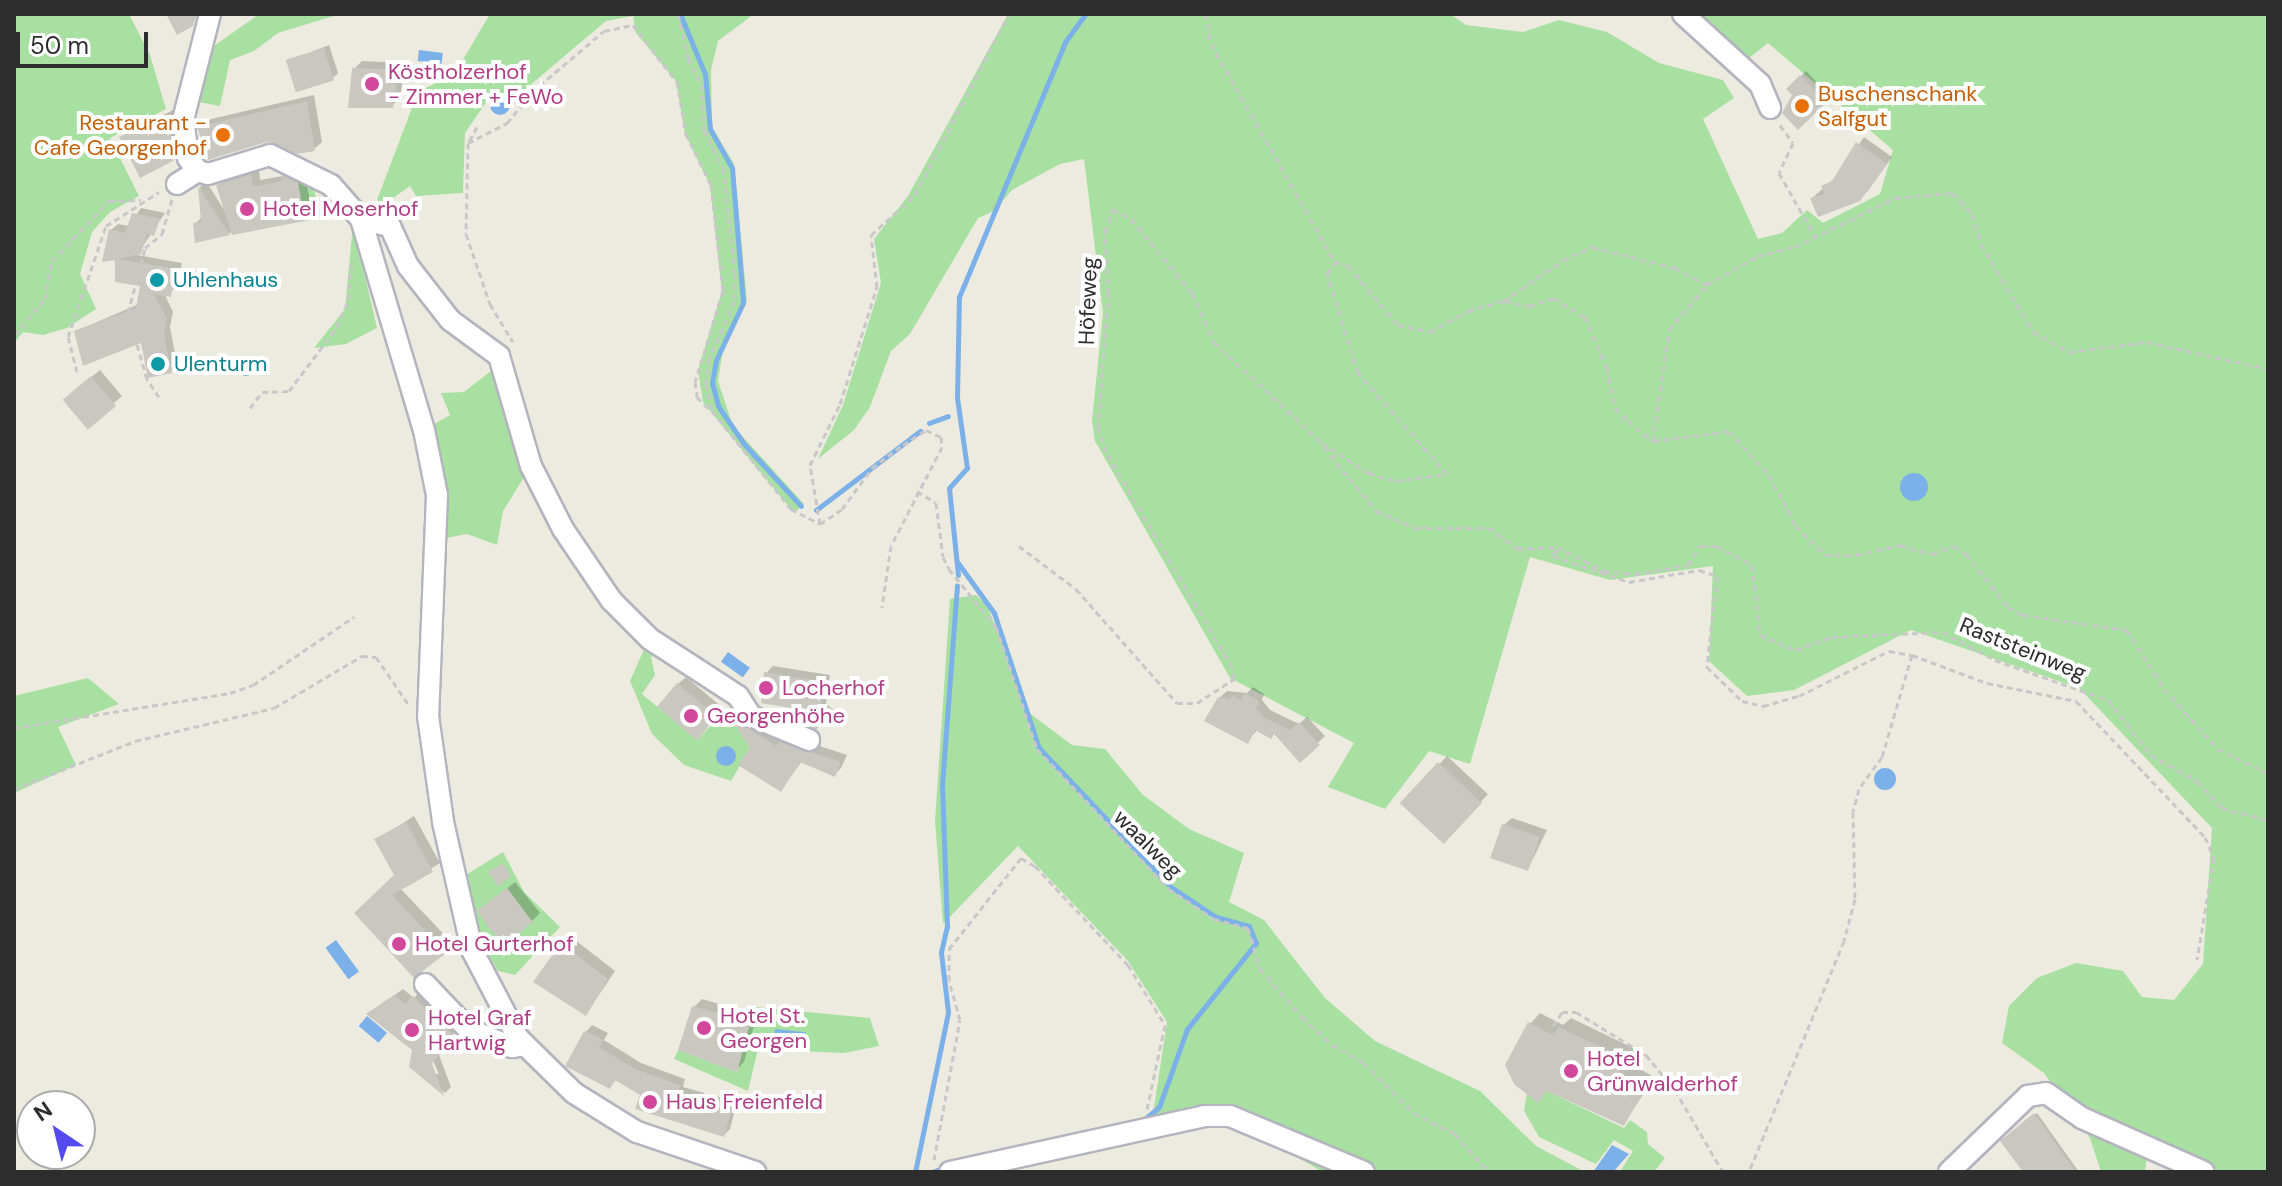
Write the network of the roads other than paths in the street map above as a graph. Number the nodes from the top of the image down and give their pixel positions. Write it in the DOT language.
graph roads {
  1 [pos="210,14"];
  2 [pos="1683,14"];
  3 [pos="1770,108"];
  4 [pos="198,171"];
  5 [pos="177,184"];
  6 [pos="361,219"];
  7 [pos="809,740"];
  8 [pos="425,984"];
  9 [pos="524,1045"];
  10 [pos="944,1163"];
  11 [pos="755,1172"];
  12 [pos="1364,1172"];
  13 [pos="1949,1172"];
  14 [pos="2204,1172"];
  1 -- 4 [label="street"];
  2 -- 3 [label="street"];
  4 -- 5 [label="street"];
  4 -- 6 [label="street"];
  6 -- 7 [label="street"];
  6 -- 9 [label="street"];
  8 -- 9 [label="street"];
  9 -- 11 [label="street"];
  10 -- 12 [label="street"];
  13 -- 14 [label="street"];
}
